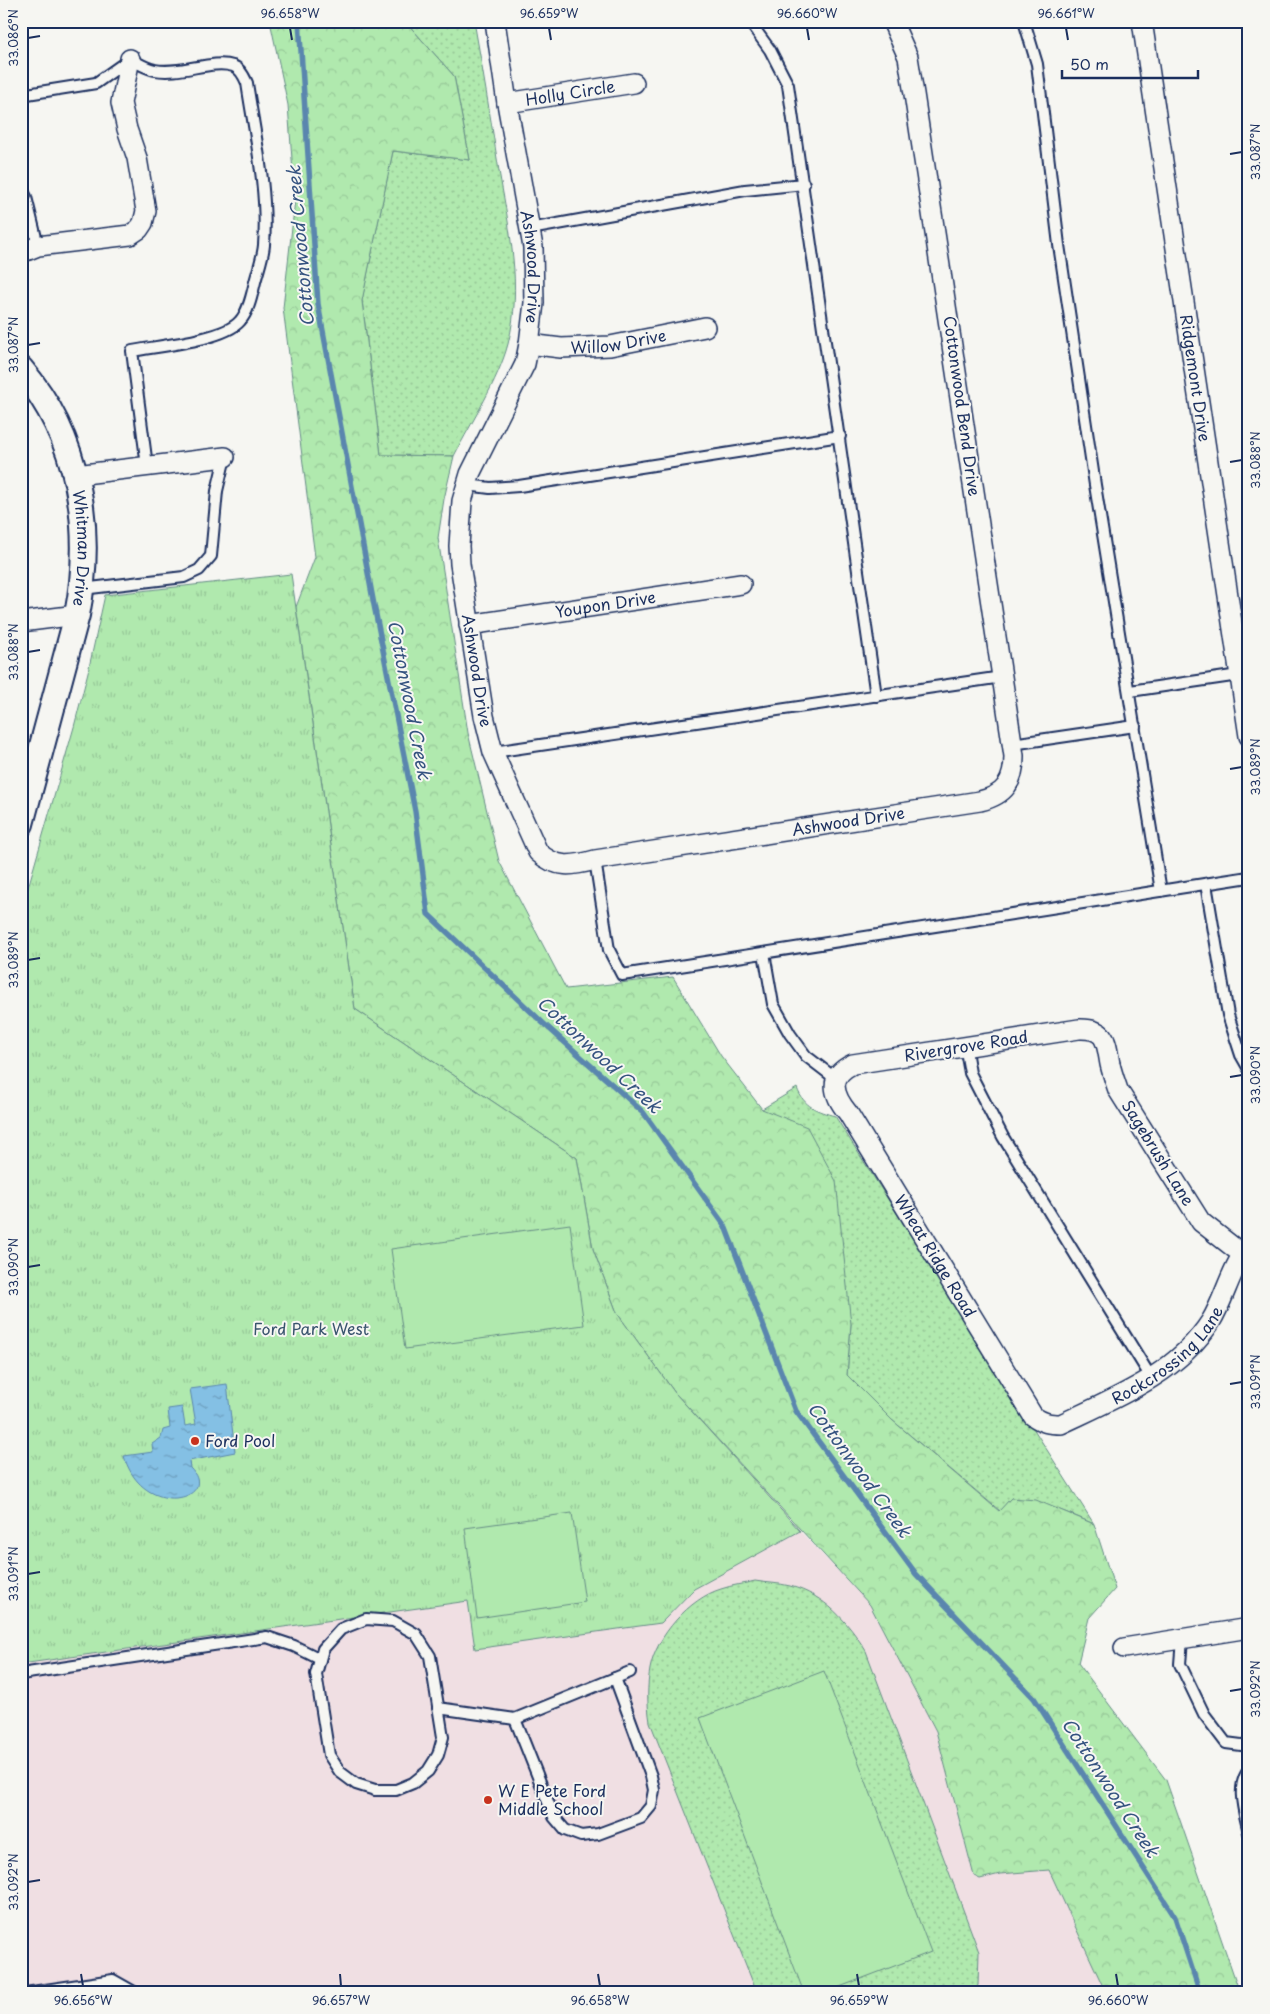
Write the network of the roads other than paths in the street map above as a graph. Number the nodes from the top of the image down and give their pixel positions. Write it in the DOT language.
graph roads {
  1 [pos="495,21"];
  2 [pos="749,21"];
  3 [pos="892,21"];
  4 [pos="1024,21"];
  5 [pos="1142,21"];
  6 [pos="130,59"];
  7 [pos="634,83"];
  8 [pos="21,95"];
  9 [pos="507,103"];
  10 [pos="804,184"];
  11 [pos="21,187"];
  12 [pos="530,229"];
  13 [pos="30,249"];
  14 [pos="705,327"];
  15 [pos="529,344"];
  16 [pos="21,369"];
  17 [pos="840,436"];
  18 [pos="225,457"];
  19 [pos="147,466"];
  20 [pos="76,475"];
  21 [pos="467,485"];
  22 [pos="741,584"];
  23 [pos="82,589"];
  24 [pos="77,615"];
  25 [pos="21,622"];
  26 [pos="469,625"];
  27 [pos="1242,655"];
  28 [pos="1239,675"];
  29 [pos="1002,677"];
  30 [pos="1130,691"];
  31 [pos="876,696"];
  32 [pos="1135,726"];
  33 [pos="1249,736"];
  34 [pos="1012,744"];
  35 [pos="493,752"];
  36 [pos="31,755"];
  37 [pos="1002,791"];
  38 [pos="21,824"];
  39 [pos="595,860"];
  40 [pos="1249,877"];
  41 [pos="1206,884"];
  42 [pos="1161,891"];
  43 [pos="764,953"];
  44 [pos="1102,1035"];
  45 [pos="965,1045"];
  46 [pos="1249,1069"];
  47 [pos="836,1079"];
  48 [pos="1245,1250"];
  49 [pos="1152,1379"];
  50 [pos="1050,1424"];
  51 [pos="1249,1628"];
  52 [pos="1182,1639"];
  53 [pos="1124,1648"];
  54 [pos="320,1659"];
  55 [pos="630,1672"];
  56 [pos="21,1674"];
  57 [pos="614,1678"];
  58 [pos="438,1708"];
  59 [pos="515,1719"];
  60 [pos="1249,1746"];
  61 [pos="1249,1770"];
  62 [pos="1249,1833"];
  63 [pos="53,1991"];
  64 [pos="25,1993"];
  65 [pos="136,1993"];
  1 -- 9 [label="street, Ashwood Drive"];
  2 -- 10 [label="lane"];
  3 -- 29 [label="street, Cottonwood Bend Drive"];
  4 -- 30 [label="lane"];
  5 -- 27 [label="street, Ridgemont Drive"];
  6 -- 8 [label="lane"];
  6 -- 13 [label="street"];
  6 -- 19 [label="lane"];
  7 -- 9 [label="street, Holly Circle"];
  9 -- 12 [label="street, Ashwood Drive"];
  10 -- 12 [label="lane"];
  10 -- 17 [label="lane"];
  11 -- 13 [label="lane"];
  12 -- 15 [label="street, Ashwood Drive"];
  14 -- 15 [label="street, Willow Drive"];
  15 -- 21 [label="street, Ashwood Drive"];
  16 -- 20 [label="street, Whitman Drive"];
  17 -- 21 [label="lane"];
  17 -- 31 [label="lane"];
  18 -- 19 [label="street"];
  18 -- 23 [label="lane"];
  19 -- 20 [label="street"];
  20 -- 23 [label="street, Whitman Drive"];
  21 -- 26 [label="street, Ashwood Drive"];
  22 -- 26 [label="street, Youpon Drive"];
  23 -- 24 [label="street, Whitman Drive"];
  24 -- 25 [label="street"];
  24 -- 36 [label="street, Whitman Drive"];
  26 -- 35 [label="street, Ashwood Drive"];
  27 -- 28 [label="street, Ridgemont Drive"];
  28 -- 30 [label="lane"];
  28 -- 33 [label="street, Ridgemont Drive"];
  29 -- 31 [label="lane"];
  29 -- 34 [label="street, Cottonwood Bend Drive"];
  30 -- 32 [label="lane"];
  31 -- 35 [label="lane"];
  32 -- 34 [label="lane"];
  32 -- 42 [label="lane"];
  34 -- 37 [label="street, Cottonwood Bend Drive"];
  35 -- 39 [label="street, Ashwood Drive"];
  36 -- 38 [label="street, Whitman Drive"];
  37 -- 39 [label="street, Ashwood Drive"];
  39 -- 43 [label="lane"];
  40 -- 41 [label="lane"];
  41 -- 42 [label="lane"];
  41 -- 46 [label="lane"];
  42 -- 43 [label="lane"];
  43 -- 47 [label="lane"];
  44 -- 45 [label="street, Rivergrove Road"];
  44 -- 48 [label="street, Sagebrush Lane"];
  45 -- 47 [label="street, Rivergrove Road"];
  45 -- 49 [label="lane"];
  47 -- 50 [label="street, Wheat Ridge Road"];
  48 -- 49 [label="street, Rockcrossing Lane"];
  49 -- 50 [label="street, Rockcrossing Lane"];
  51 -- 52 [label="street"];
  52 -- 53 [label="street"];
  52 -- 60 [label="lane"];
  54 -- 56 [label="lane"];
  54 -- 58 [label="lane"];
  54 -- 58 [label="lane"];
  55 -- 57 [label="lane"];
  57 -- 59 [label="lane"];
  57 -- 59 [label="lane"];
  58 -- 59 [label="lane"];
  61 -- 62 [label="lane"];
  63 -- 64 [label="lane"];
  63 -- 65 [label="lane"];
}
